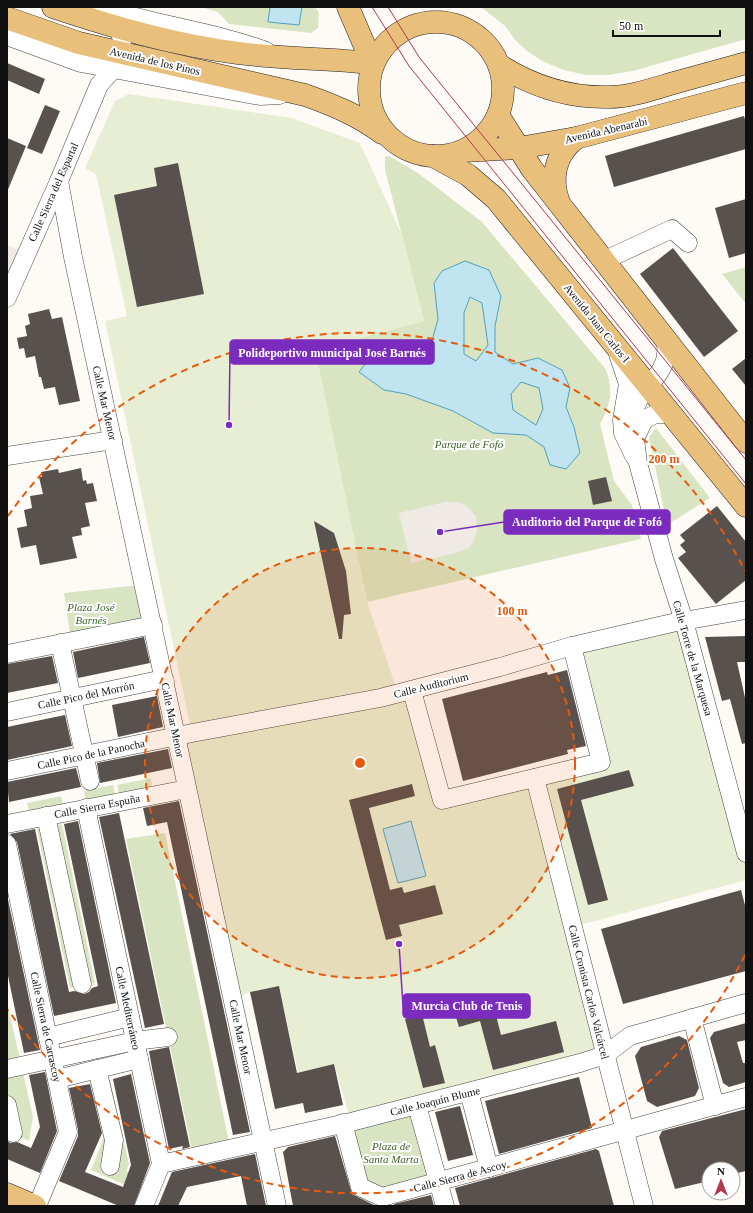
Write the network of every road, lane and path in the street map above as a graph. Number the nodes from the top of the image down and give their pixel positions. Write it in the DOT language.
graph roads {
  1 [pos="101,7"];
  2 [pos="348,7"];
  3 [pos="423,7"];
  4 [pos="56,8"];
  5 [pos="7,18"];
  6 [pos="442,22"];
  7 [pos="118,28"];
  8 [pos="7,36"];
  9 [pos="61,38"];
  10 [pos="40,48"];
  11 [pos="284,58"];
  12 [pos="117,60"];
  13 [pos="81,63"];
  14 [pos="372,63"];
  15 [pos="746,63"];
  16 [pos="499,65"];
  17 [pos="99,85"];
  18 [pos="746,93"];
  19 [pos="498,114"];
  20 [pos="576,138"];
  21 [pos="392,140"];
  22 [pos="519,148"];
  23 [pos="464,151"];
  24 [pos="433,156"];
  25 [pos="59,181"];
  26 [pos="559,204"];
  27 [pos="38,226"];
  28 [pos="69,234"];
  29 [pos="688,243"];
  30 [pos="603,261"];
  31 [pos="7,298"];
  32 [pos="665,338"];
  33 [pos="614,344"];
  34 [pos="648,386"];
  35 [pos="672,414"];
  36 [pos="635,439"];
  37 [pos="113,440"];
  38 [pos="746,442"];
  39 [pos="7,456"];
  40 [pos="638,463"];
  41 [pos="746,506"];
  42 [pos="746,610"];
  43 [pos="684,621"];
  44 [pos="153,626"];
  45 [pos="60,643"];
  46 [pos="572,646"];
  47 [pos="7,654"];
  48 [pos="164,681"];
  49 [pos="412,691"];
  50 [pos="72,698"];
  51 [pos="7,712"];
  52 [pos="176,737"];
  53 [pos="84,755"];
  54 [pos="7,771"];
  55 [pos="534,778"];
  56 [pos="90,781"];
  57 [pos="187,789"];
  58 [pos="86,808"];
  59 [pos="46,816"];
  60 [pos="7,824"];
  61 [pos="7,844"];
  62 [pos="746,853"];
  63 [pos="82,984"];
  64 [pos="746,1003"];
  65 [pos="130,1017"];
  66 [pos="692,1018"];
  67 [pos="48,1036"];
  68 [pos="168,1036"];
  69 [pos="135,1041"];
  70 [pos="605,1055"];
  71 [pos="53,1058"];
  72 [pos="139,1059"];
  73 [pos="7,1069"];
  74 [pos="97,1069"];
  75 [pos="57,1079"];
  76 [pos="469,1092"];
  77 [pos="746,1097"];
  78 [pos="7,1105"];
  79 [pos="417,1106"];
  80 [pos="714,1106"];
  81 [pos="343,1123"];
  82 [pos="625,1131"];
  83 [pos="13,1133"];
  84 [pos="263,1141"];
  85 [pos="161,1164"];
  86 [pos="110,1166"];
  87 [pos="489,1168"];
  88 [pos="439,1182"];
  89 [pos="7,1194"];
  90 [pos="36,1206"];
  91 [pos="144,1206"];
  92 [pos="277,1206"];
  93 [pos="445,1206"];
  94 [pos="644,1206"];
  1 -- 11 [label="street, Avenida de los Pinos"];
  2 -- 14 [label="main road"];
  3 -- 6 [label="main road"];
  4 -- 7 [label="main road, Avenida de los Pinos"];
  4 -- 9 [label="street"];
  5 -- 9 [label="main road, Avenida de los Pinos"];
  6 -- 14 [label="main road"];
  6 -- 16 [label="main road"];
  7 -- 11 [label="main road, Avenida de los Pinos"];
  7 -- 12 [label="street"];
  8 -- 10 [label="street, Avenida de los Pinos"];
  9 -- 10 [label="street"];
  9 -- 12 [label="main road, Avenida de los Pinos"];
  10 -- 13 [label="street, Avenida de los Pinos"];
  11 -- 14 [label="main road, Avenida de los Pinos"];
  12 -- 13 [label="street, Avenida de los Pinos"];
  12 -- 17 [label="street, Calle Sierra del Espartal"];
  12 -- 21 [label="main road, Avenida de los Pinos"];
  13 -- 17 [label="street"];
  14 -- 21 [label="main road"];
  15 -- 16 [label="main road"];
  16 -- 19 [label="main road"];
  17 -- 25 [label="street, Calle Sierra del Espartal"];
  18 -- 20 [label="main road, Avenida Abenarabi"];
  19 -- 22 [label="main road"];
  19 -- 23 [label="main road"];
  20 -- 22 [label="main road, Avenida Abenarabi"];
  20 -- 26 [label="main road"];
  21 -- 24 [label="main road"];
  22 -- 23 [label="main road, Avenida Abenarabi"];
  22 -- 26 [label="main road"];
  23 -- 24 [label="main road"];
  24 -- 33 [label="main road, Avenida Juan Carlos I"];
  25 -- 27 [label="street, Calle Sierra del Espartal"];
  25 -- 28 [label="street, Calle Mar Menor"];
  26 -- 30 [label="main road"];
  27 -- 28 [label="street"];
  27 -- 31 [label="street, Calle Sierra del Espartal"];
  28 -- 37 [label="street, Calle Mar Menor"];
  29 -- 30 [label="street"];
  30 -- 32 [label="main road"];
  32 -- 34 [label="street, Calle Torre de la Marquesa"];
  32 -- 38 [label="main road"];
  33 -- 34 [label="main road, Avenida Juan Carlos I"];
  33 -- 40 [label="street, Calle Torre de la Marquesa"];
  34 -- 35 [label="main road, Avenida Juan Carlos I"];
  34 -- 36 [label="street, Calle Torre de la Marquesa"];
  35 -- 36 [label="street"];
  35 -- 41 [label="main road, Avenida Juan Carlos I"];
  36 -- 40 [label="street, Calle Torre de la Marquesa"];
  37 -- 39 [label="street"];
  37 -- 44 [label="street, Calle Mar Menor"];
  40 -- 43 [label="street, Calle Torre de la Marquesa"];
  42 -- 43 [label="street, Calle Auditorium"];
  43 -- 46 [label="street, Calle Auditorium"];
  43 -- 62 [label="street, Calle Torre de la Marquesa"];
  44 -- 45 [label="street"];
  44 -- 48 [label="street, Calle Mar Menor"];
  45 -- 47 [label="street"];
  45 -- 50 [label="street"];
  46 -- 49 [label="street, Calle Auditorium"];
  46 -- 55 [label="street"];
  48 -- 50 [label="street, Calle Pico del Morrón"];
  48 -- 52 [label="street, Calle Mar Menor"];
  49 -- 52 [label="street, Calle Auditorium"];
  49 -- 55 [label="street"];
  50 -- 51 [label="street, Calle Pico del Morrón"];
  50 -- 53 [label="street"];
  52 -- 53 [label="street, Calle Pico de la Panocha"];
  52 -- 57 [label="street, Calle Mar Menor"];
  53 -- 54 [label="street, Calle Pico de la Panocha"];
  53 -- 56 [label="street"];
  55 -- 70 [label="street, Calle Cronista Carlos Valcárcel"];
  57 -- 58 [label="street, Calle Sierra Espuña"];
  57 -- 84 [label="street, Calle Mar Menor"];
  58 -- 59 [label="street, Calle Sierra Espuña"];
  58 -- 65 [label="street, Calle Mediterráneo"];
  59 -- 60 [label="street, Calle Sierra Espuña"];
  59 -- 63 [label="street"];
  61 -- 67 [label="street, Calle Sierra de Carrascoy"];
  64 -- 66 [label="street, Calle Joaquín Blume"];
  65 -- 67 [label="street"];
  65 -- 69 [label="street, Calle Mediterráneo"];
  66 -- 70 [label="street, Calle Joaquín Blume"];
  66 -- 80 [label="street"];
  67 -- 71 [label="street, Calle Sierra de Carrascoy"];
  68 -- 69 [label="street"];
  69 -- 71 [label="street"];
  69 -- 72 [label="street, Calle Mediterráneo"];
  70 -- 76 [label="street, Calle Joaquín Blume"];
  70 -- 82 [label="street, Calle Cronista Carlos Valcárcel"];
  71 -- 73 [label="street"];
  71 -- 75 [label="street, Calle Sierra de Carrascoy"];
  72 -- 74 [label="street"];
  72 -- 85 [label="street, Calle Mediterráneo"];
  74 -- 75 [label="street"];
  74 -- 86 [label="street"];
  75 -- 90 [label="street, Calle Sierra de Carrascoy"];
  76 -- 79 [label="street, Calle Joaquín Blume"];
  76 -- 87 [label="street"];
  77 -- 80 [label="street, Calle Sierra de Ascoy"];
  78 -- 83 [label="street"];
  79 -- 81 [label="street, Calle Joaquín Blume"];
  79 -- 88 [label="street"];
  80 -- 82 [label="street, Calle Sierra de Ascoy"];
  81 -- 84 [label="street, Calle Joaquín Blume"];
  81 -- 88 [label="street, Calle Sierra de Ascoy"];
  82 -- 87 [label="street, Calle Sierra de Ascoy"];
  82 -- 94 [label="street, Calle Cronista Carlos Valcárcel"];
  84 -- 85 [label="street, Calle Joaquín Blume"];
  84 -- 92 [label="street, Calle Mar Menor"];
  85 -- 91 [label="street"];
  87 -- 88 [label="street, Calle Sierra de Ascoy"];
  88 -- 93 [label="street"];
  89 -- 90 [label="main road"];
}
